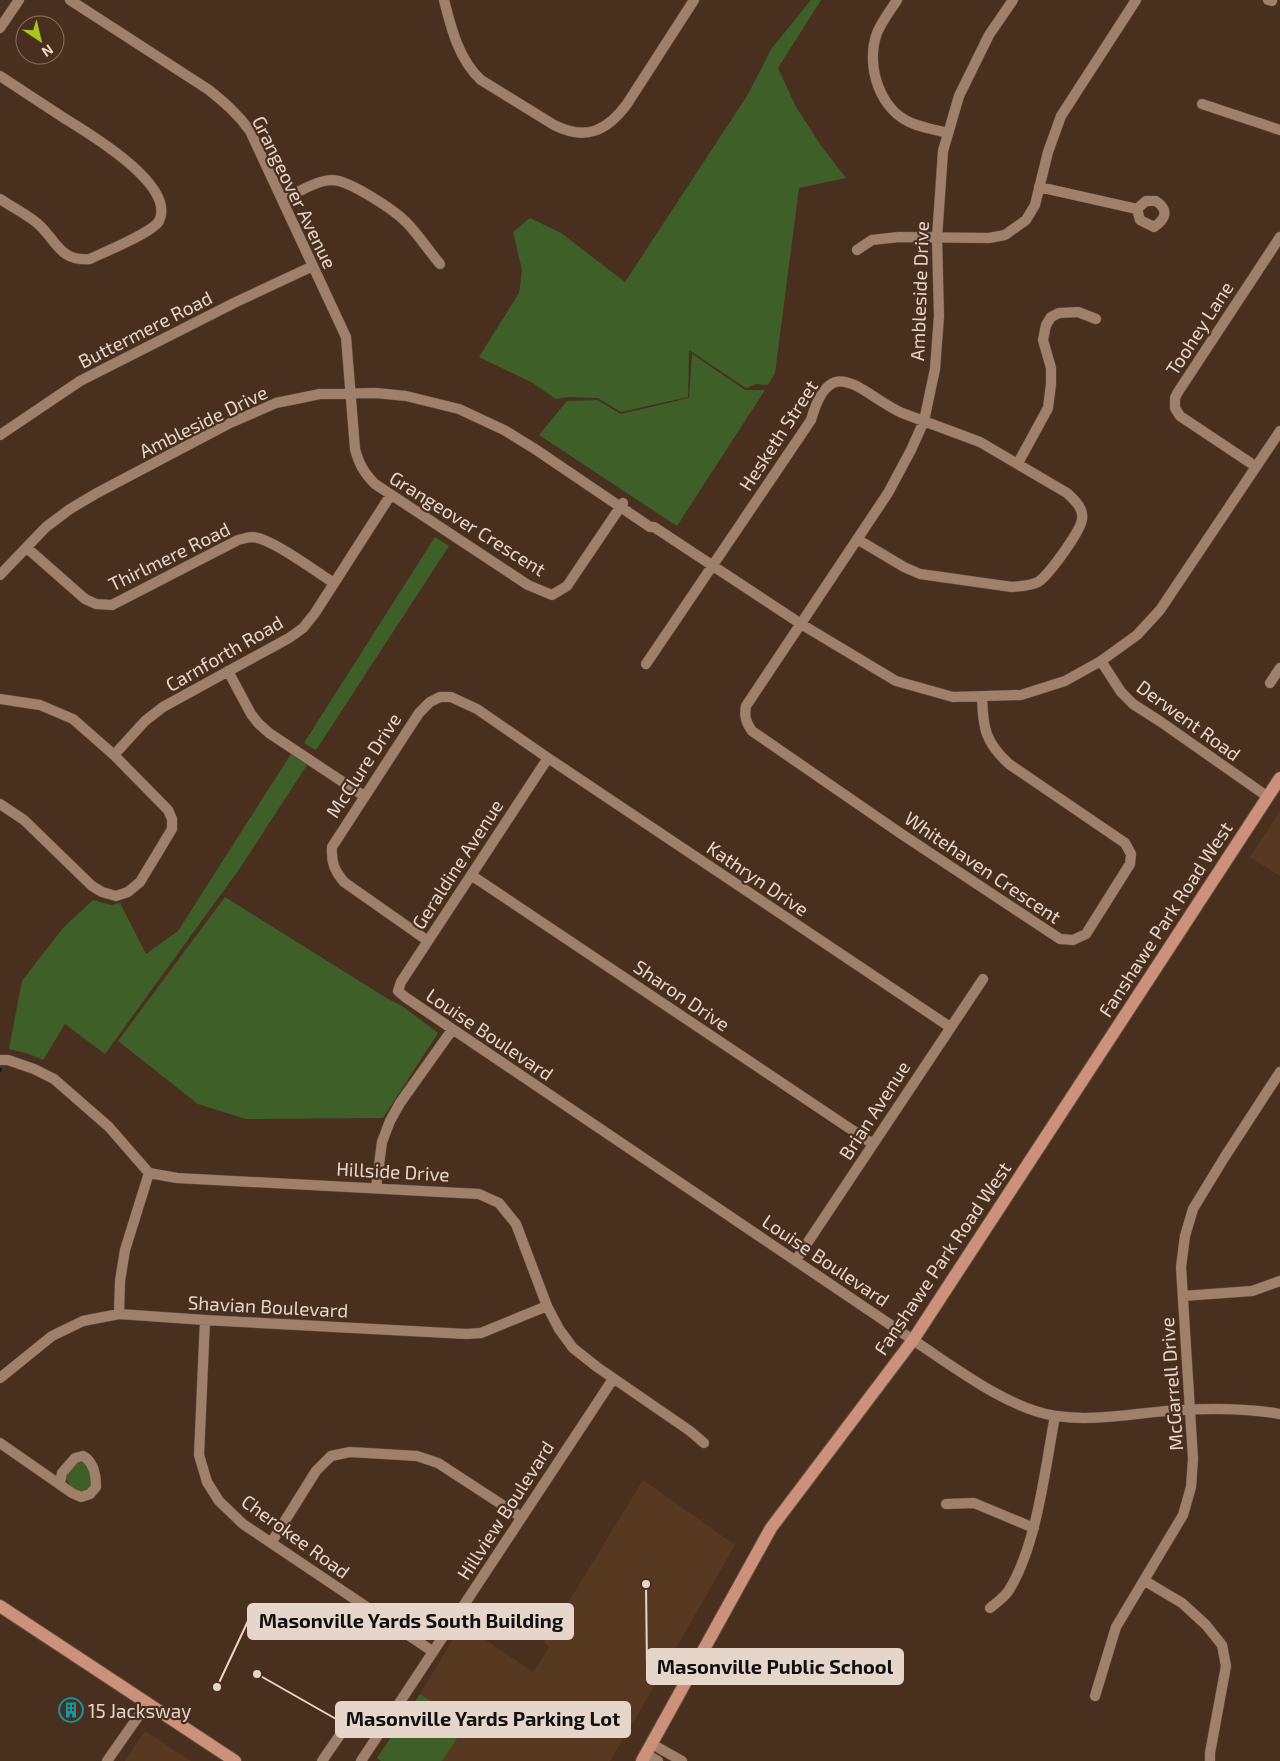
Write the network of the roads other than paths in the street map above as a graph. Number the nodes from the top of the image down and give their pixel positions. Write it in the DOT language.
graph roads {
  1 [pos="19,0"];
  2 [pos="70,0"];
  3 [pos="444,0"];
  4 [pos="694,0"];
  5 [pos="897,0"];
  6 [pos="1013,0"];
  7 [pos="1136,0"];
  8 [pos="0,28"];
  9 [pos="0,76"];
  10 [pos="1202,104"];
  11 [pos="1280,130"];
  12 [pos="947,133"];
  13 [pos="1039,187"];
  14 [pos="0,199"];
  15 [pos="282,200"];
  16 [pos="1137,209"];
  17 [pos="1280,237"];
  18 [pos="938,238"];
  19 [pos="857,250"];
  20 [pos="440,264"];
  21 [pos="313,266"];
  22 [pos="1096,319"];
  23 [pos="350,392"];
  24 [pos="924,421"];
  25 [pos="1280,431"];
  26 [pos="0,436"];
  27 [pos="1018,463"];
  28 [pos="1255,466"];
  29 [pos="390,496"];
  30 [pos="622,505"];
  31 [pos="857,539"];
  32 [pos="27,548"];
  33 [pos="712,565"];
  34 [pos="0,575"];
  35 [pos="334,583"];
  36 [pos="801,624"];
  37 [pos="1100,662"];
  38 [pos="646,664"];
  39 [pos="1280,668"];
  40 [pos="228,671"];
  41 [pos="1270,683"];
  42 [pos="982,697"];
  43 [pos="0,699"];
  44 [pos="114,755"];
  45 [pos="548,758"];
  46 [pos="1280,778"];
  47 [pos="364,796"];
  48 [pos="1268,797"];
  49 [pos="1,805"];
  50 [pos="471,875"];
  51 [pos="428,941"];
  52 [pos="982,979"];
  53 [pos="398,991"];
  54 [pos="950,1027"];
  55 [pos="452,1030"];
  56 [pos="0,1060"];
  57 [pos="1280,1072"];
  58 [pos="873,1144"];
  59 [pos="149,1173"];
  60 [pos="376,1188"];
  61 [pos="796,1260"];
  62 [pos="1280,1281"];
  63 [pos="1182,1296"];
  64 [pos="547,1306"];
  65 [pos="119,1314"];
  66 [pos="205,1320"];
  67 [pos="912,1340"];
  68 [pos="0,1378"];
  69 [pos="613,1379"];
  70 [pos="1190,1410"];
  71 [pos="1280,1414"];
  72 [pos="1055,1416"];
  73 [pos="0,1443"];
  74 [pos="704,1443"];
  75 [pos="60,1483"];
  76 [pos="946,1504"];
  77 [pos="521,1517"];
  78 [pos="1034,1528"];
  79 [pos="271,1543"];
  80 [pos="1145,1581"];
  81 [pos="0,1606"];
  82 [pos="990,1608"];
  83 [pos="432,1651"];
  84 [pos="1094,1696"];
  85 [pos="147,1704"];
  86 [pos="342,1732"];
  87 [pos="647,1753"];
  88 [pos="107,1761"];
  89 [pos="234,1761"];
  90 [pos="322,1761"];
  91 [pos="360,1761"];
  92 [pos="658,1761"];
  93 [pos="682,1761"];
  94 [pos="1210,1761"];
  1 -- 8 [label="street"];
  2 -- 15 [label="street, Grangeover Avenue"];
  3 -- 4 [label="street"];
  5 -- 12 [label="street"];
  6 -- 12 [label="street, Ambleside Drive"];
  7 -- 13 [label="street"];
  9 -- 14 [label="street"];
  10 -- 11 [label="street"];
  12 -- 18 [label="street, Ambleside Drive"];
  13 -- 16 [label="street"];
  13 -- 18 [label="street"];
  15 -- 20 [label="street"];
  15 -- 21 [label="street, Grangeover Avenue"];
  17 -- 28 [label="street, Toohey Lane"];
  18 -- 19 [label="street"];
  18 -- 24 [label="street, Ambleside Drive"];
  21 -- 23 [label="street, Grangeover Avenue"];
  21 -- 26 [label="street, Buttermere Road"];
  22 -- 27 [label="street"];
  23 -- 29 [label="street, Grangeover Crescent"];
  23 -- 30 [label="street, Ambleside Drive"];
  23 -- 32 [label="street, Ambleside Drive"];
  24 -- 27 [label="street, Hesketh Street"];
  24 -- 31 [label="street, Ambleside Drive"];
  24 -- 33 [label="street, Hesketh Street"];
  25 -- 28 [label="street, Ambleside Drive"];
  27 -- 31 [label="street, Hesketh Street"];
  28 -- 37 [label="street, Ambleside Drive"];
  29 -- 30 [label="street, Grangeover Crescent"];
  29 -- 35 [label="street, Carnforth Road"];
  30 -- 33 [label="street, Ambleside Drive"];
  31 -- 36 [label="street, Ambleside Drive"];
  32 -- 34 [label="street, Ambleside Drive"];
  32 -- 35 [label="street, Thirlmere Road"];
  33 -- 36 [label="street, Ambleside Drive"];
  33 -- 38 [label="street, Hesketh Street"];
  35 -- 40 [label="street, Carnforth Road"];
  36 -- 42 [label="street, Ambleside Drive"];
  36 -- 42 [label="street, Whitehaven Crescent"];
  37 -- 42 [label="street, Ambleside Drive"];
  37 -- 48 [label="street, Derwent Road"];
  39 -- 41 [label="street"];
  40 -- 44 [label="street, Carnforth Road"];
  40 -- 47 [label="street"];
  43 -- 44 [label="street"];
  44 -- 49 [label="street"];
  45 -- 47 [label="street, McClure Drive"];
  45 -- 50 [label="street, Geraldine Avenue"];
  45 -- 54 [label="street, Kathryn Drive"];
  46 -- 48 [label="main road, Fanshawe Park Road West"];
  47 -- 51 [label="street, McClure Drive"];
  48 -- 67 [label="main road, Fanshawe Park Road West"];
  50 -- 51 [label="street, Geraldine Avenue"];
  50 -- 58 [label="street, Sharon Drive"];
  51 -- 53 [label="street, Geraldine Avenue"];
  52 -- 54 [label="street, Brian Avenue"];
  53 -- 55 [label="street, Louise Boulevard"];
  54 -- 58 [label="street, Brian Avenue"];
  55 -- 60 [label="street"];
  55 -- 61 [label="street, Louise Boulevard"];
  56 -- 59 [label="street"];
  57 -- 63 [label="street, McGarrell Drive"];
  58 -- 61 [label="street, Brian Avenue"];
  59 -- 60 [label="street, Hillside Drive"];
  59 -- 65 [label="street"];
  60 -- 64 [label="street, Hillside Drive"];
  61 -- 67 [label="street, Louise Boulevard"];
  62 -- 63 [label="street"];
  63 -- 70 [label="street, McGarrell Drive"];
  64 -- 66 [label="street, Shavian Boulevard"];
  64 -- 69 [label="street, Hillside Drive"];
  65 -- 66 [label="street, Shavian Boulevard"];
  65 -- 68 [label="street, Shavian Boulevard"];
  66 -- 79 [label="street, Cherokee Road"];
  67 -- 72 [label="street, Louise Boulevard"];
  67 -- 87 [label="main road, Fanshawe Park Road West"];
  69 -- 74 [label="street, Hillside Drive"];
  69 -- 77 [label="street, Hillview Boulevard"];
  70 -- 71 [label="street, Louise Boulevard"];
  70 -- 72 [label="street, Louise Boulevard"];
  70 -- 80 [label="street, McGarrell Drive"];
  72 -- 78 [label="street"];
  73 -- 75 [label="street"];
  76 -- 78 [label="street"];
  77 -- 79 [label="street"];
  77 -- 83 [label="street, Hillview Boulevard"];
  78 -- 82 [label="street"];
  79 -- 83 [label="street, Cherokee Road"];
  80 -- 84 [label="street, McGarrell Drive"];
  80 -- 94 [label="street"];
  81 -- 85 [label="main road"];
  83 -- 91 [label="street, Hillview Boulevard"];
  85 -- 88 [label="street"];
  85 -- 89 [label="main road"];
  86 -- 90 [label="street"];
  87 -- 92 [label="street"];
  87 -- 93 [label="street"];
}
